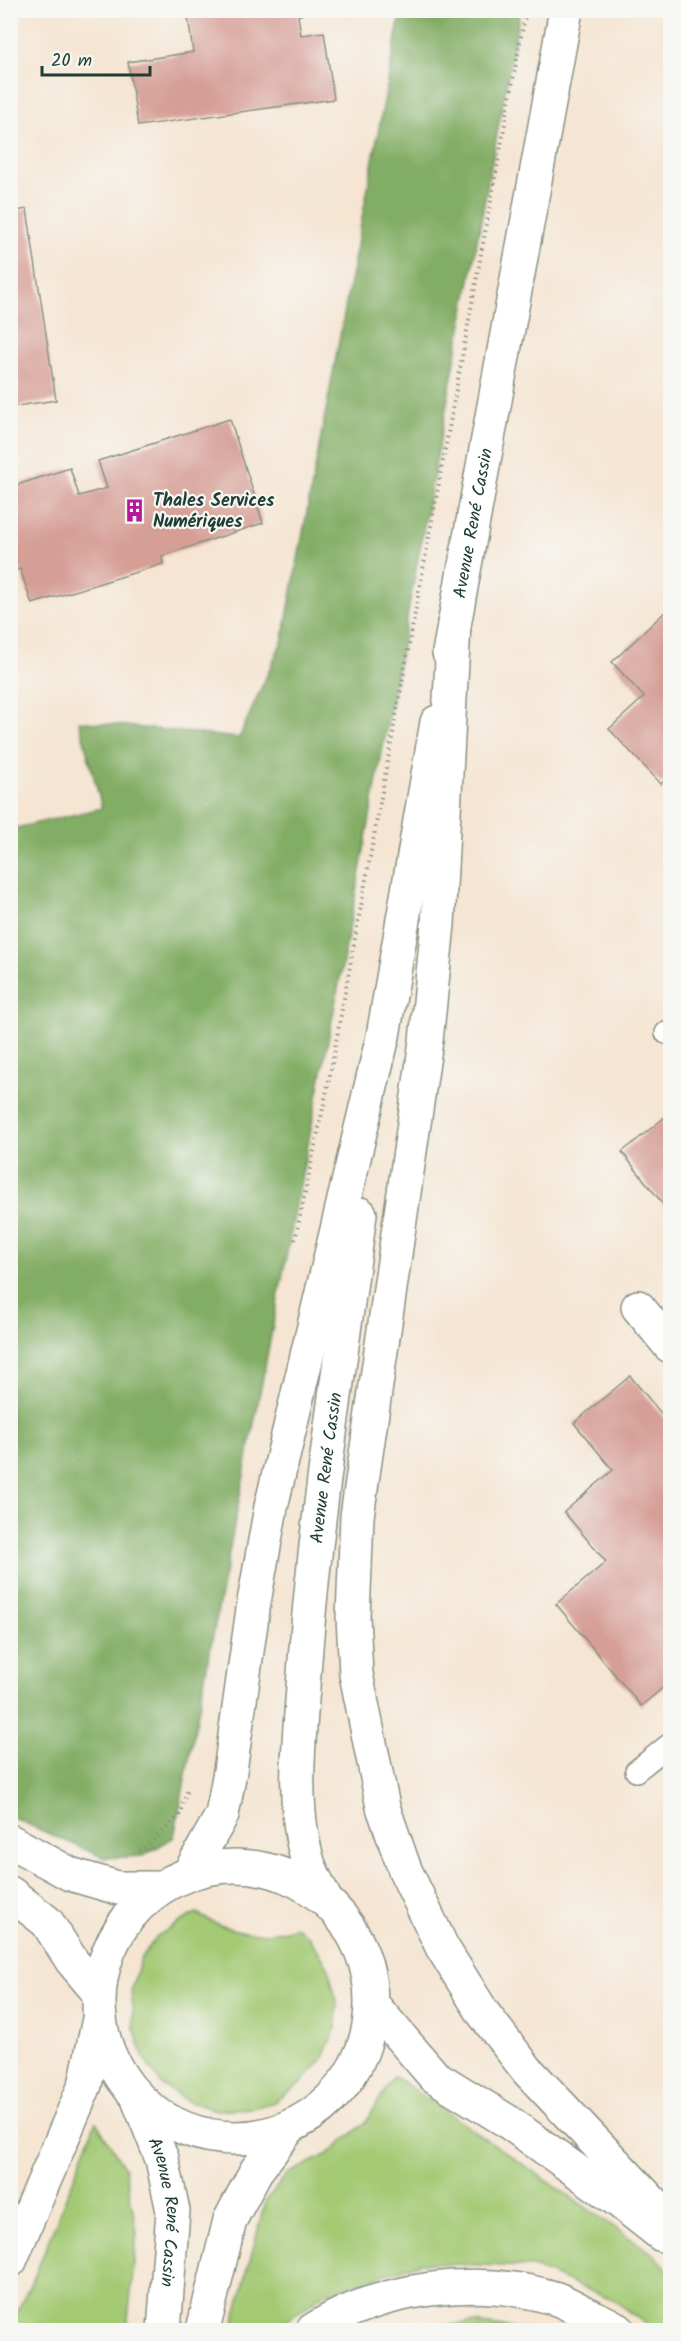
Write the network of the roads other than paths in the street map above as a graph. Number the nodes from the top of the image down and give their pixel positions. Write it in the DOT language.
graph roads {
  1 [pos="566,10"];
  2 [pos="454,624"];
  3 [pos="383,1036"];
  4 [pos="638,1307"];
  5 [pos="670,1346"];
  6 [pos="670,1744"];
  7 [pos="636,1771"];
  8 [pos="10,1841"];
  9 [pos="190,1872"];
  10 [pos="158,1888"];
  11 [pos="10,1893"];
  12 [pos="324,1897"];
  13 [pos="372,2004"];
  14 [pos="99,2006"];
  15 [pos="137,2098"];
  16 [pos="289,2128"];
  17 [pos="670,2221"];
  18 [pos="670,2242"];
  19 [pos="10,2261"];
  20 [pos="164,2331"];
  21 [pos="203,2331"];
  22 [pos="313,2331"];
  23 [pos="618,2331"];
  1 -- 2 [label="main road, Avenue René Cassin"];
  2 -- 3 [label="main road, Avenue René Cassin"];
  2 -- 17 [label="main road"];
  3 -- 9 [label="main road, Avenue René Cassin"];
  3 -- 12 [label="main road, Avenue René Cassin"];
  4 -- 5 [label="main road"];
  6 -- 7 [label="lane"];
  8 -- 10 [label="main road"];
  9 -- 10 [label="main road"];
  9 -- 12 [label="main road"];
  10 -- 14 [label="main road"];
  11 -- 14 [label="main road"];
  12 -- 13 [label="main road"];
  13 -- 16 [label="main road"];
  13 -- 18 [label="main road"];
  14 -- 15 [label="main road"];
  14 -- 19 [label="main road"];
  15 -- 16 [label="main road"];
  15 -- 20 [label="main road, Avenue René Cassin"];
  16 -- 21 [label="main road"];
  22 -- 23 [label="main road"];
}
